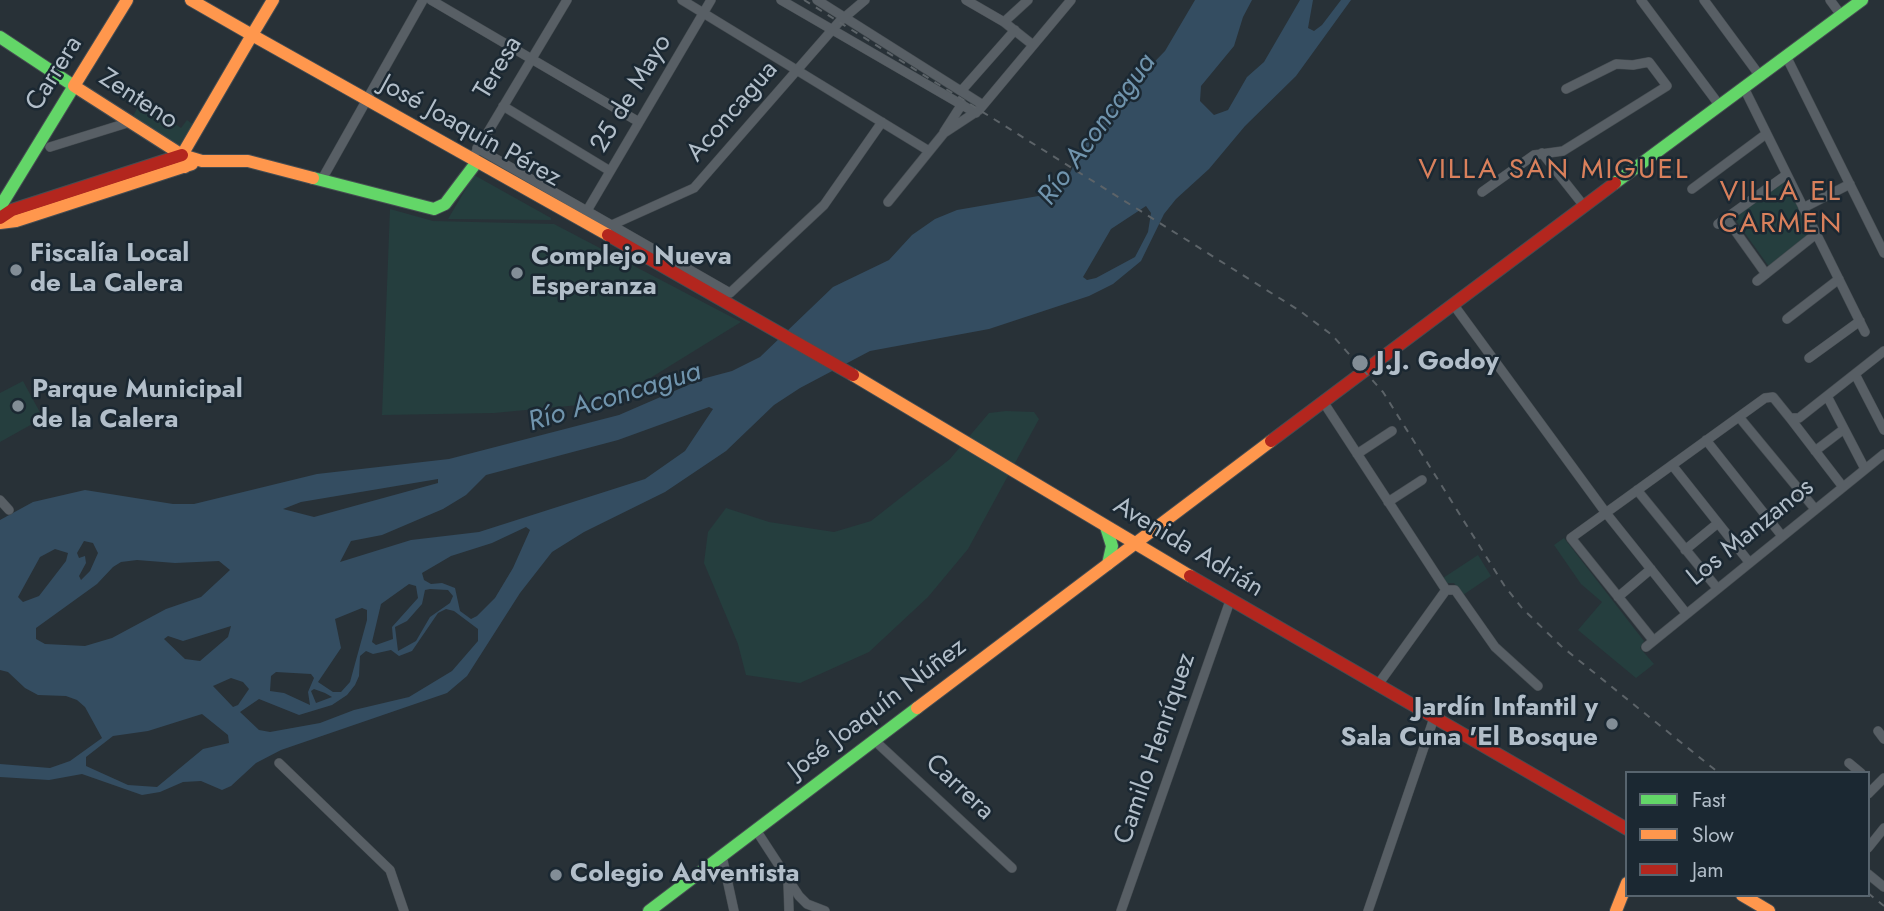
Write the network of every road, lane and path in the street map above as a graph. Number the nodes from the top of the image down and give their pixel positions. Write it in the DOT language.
graph roads {
  1 [pos="127,0"];
  2 [pos="191,0"];
  3 [pos="273,0"];
  4 [pos="423,0"];
  5 [pos="431,0"];
  6 [pos="567,0"];
  7 [pos="682,0"];
  8 [pos="781,0"];
  9 [pos="817,0"];
  10 [pos="865,0"];
  11 [pos="966,0"];
  12 [pos="1028,0"];
  13 [pos="1071,0"];
  14 [pos="1641,0"];
  15 [pos="1704,0"];
  16 [pos="1830,0"];
  17 [pos="1862,0"];
  18 [pos="709,1"];
  19 [pos="793,2"];
  20 [pos="704,13"];
  21 [pos="1841,15"];
  22 [pos="844,17"];
  23 [pos="1004,22"];
  24 [pos="833,28"];
  25 [pos="1015,30"];
  26 [pos="252,35"];
  27 [pos="0,37"];
  28 [pos="1033,46"];
  29 [pos="1786,57"];
  30 [pos="532,58"];
  31 [pos="797,69"];
  32 [pos="1760,76"];
  33 [pos="74,86"];
  34 [pos="1744,88"];
  35 [pos="1566,89"];
  36 [pos="962,90"];
  37 [pos="365,100"];
  38 [pos="962,104"];
  39 [pos="503,106"];
  40 [pos="1720,106"];
  41 [pos="979,109"];
  42 [pos="127,122"];
  43 [pos="639,122"];
  44 [pos="883,122"];
  45 [pos="944,133"];
  46 [pos="1766,134"];
  47 [pos="50,147"];
  48 [pos="929,151"];
  49 [pos="1542,153"];
  50 [pos="184,161"];
  51 [pos="473,161"];
  52 [pos="610,171"];
  53 [pos="1786,175"];
  54 [pos="321,181"];
  55 [pos="1850,184"];
  56 [pos="1692,189"];
  57 [pos="1482,192"];
  58 [pos="888,202"];
  59 [pos="1584,206"];
  60 [pos="0,207"];
  61 [pos="1803,208"];
  62 [pos="588,209"];
  63 [pos="0,220"];
  64 [pos="614,224"];
  65 [pos="1816,234"];
  66 [pos="1884,253"];
  67 [pos="1766,274"];
  68 [pos="1839,279"];
  69 [pos="1757,281"];
  70 [pos="729,298"];
  71 [pos="1453,304"];
  72 [pos="1787,319"];
  73 [pos="1860,321"];
  74 [pos="1865,332"];
  75 [pos="1884,351"];
  76 [pos="1809,358"];
  77 [pos="1855,374"];
  78 [pos="1827,396"];
  79 [pos="1324,403"];
  80 [pos="1739,417"];
  81 [pos="1790,418"];
  82 [pos="1844,429"];
  83 [pos="1884,430"];
  84 [pos="1392,431"];
  85 [pos="1706,440"];
  86 [pos="1815,451"];
  87 [pos="1357,454"];
  88 [pos="1884,454"];
  89 [pos="1672,465"];
  90 [pos="1865,469"];
  91 [pos="1422,480"];
  92 [pos="1843,486"];
  93 [pos="1637,490"];
  94 [pos="0,499"];
  95 [pos="1388,502"];
  96 [pos="1815,509"];
  97 [pos="9,510"];
  98 [pos="1606,513"];
  99 [pos="1718,523"];
  100 [pos="1105,526"];
  101 [pos="1782,536"];
  102 [pos="1134,544"];
  103 [pos="1685,550"];
  104 [pos="1749,562"];
  105 [pos="1108,564"];
  106 [pos="1651,569"];
  107 [pos="1717,588"];
  108 [pos="1446,590"];
  109 [pos="1618,597"];
  110 [pos="1230,601"];
  111 [pos="1686,613"];
  112 [pos="1377,686"];
  113 [pos="1538,687"];
  114 [pos="1434,718"];
  115 [pos="874,740"];
  116 [pos="279,763"];
  117 [pos="1849,763"];
  118 [pos="1859,771"];
  119 [pos="1615,822"];
  120 [pos="1625,828"];
  121 [pos="1884,828"];
  122 [pos="756,830"];
  123 [pos="1625,834"];
  124 [pos="1870,846"];
  125 [pos="722,856"];
  126 [pos="1012,868"];
  127 [pos="787,880"];
  128 [pos="1625,889"];
  129 [pos="1745,897"];
  130 [pos="803,901"];
  131 [pos="404,911"];
  132 [pos="649,911"];
  133 [pos="734,911"];
  134 [pos="790,911"];
  135 [pos="825,911"];
  136 [pos="1121,911"];
  137 [pos="1368,911"];
  138 [pos="1616,911"];
  139 [pos="1769,911"];
  1 -- 33 [label="main road, Carrera"];
  2 -- 26 [label="main road, José Joaquín Pérez"];
  3 -- 26 [label="main road"];
  4 -- 37 [label="street"];
  5 -- 30 [label="street"];
  6 -- 30 [label="street, Teresa"];
  7 -- 20 [label="street"];
  8 -- 19 [label="street"];
  9 -- 22 [label="street"];
  10 -- 22 [label="street, Aconcagua"];
  11 -- 23 [label="street"];
  12 -- 23 [label="street"];
  13 -- 28 [label="street"];
  14 -- 40 [label="street"];
  15 -- 32 [label="street"];
  16 -- 21 [label="street"];
  17 -- 21 [label="main road, José Joaquín Núñez"];
  18 -- 20 [label="street, 25 de Mayo"];
  19 -- 24 [label="street"];
  20 -- 31 [label="street"];
  20 -- 43 [label="street, 25 de Mayo"];
  21 -- 29 [label="main road, José Joaquín Núñez"];
  22 -- 24 [label="street, Aconcagua"];
  22 -- 36 [label="street"];
  23 -- 25 [label="street"];
  24 -- 31 [label="street, Aconcagua"];
  24 -- 38 [label="street"];
  25 -- 28 [label="street"];
  25 -- 36 [label="street"];
  26 -- 37 [label="main road, José Joaquín Pérez"];
  26 -- 50 [label="main road"];
  27 -- 33 [label="main road, Zenteno"];
  28 -- 41 [label="street"];
  29 -- 32 [label="main road, José Joaquín Núñez"];
  29 -- 55 [label="street"];
  30 -- 39 [label="street, Teresa"];
  30 -- 43 [label="street"];
  31 -- 44 [label="street"];
  31 -- 64 [label="street, Aconcagua"];
  32 -- 34 [label="main road, José Joaquín Núñez"];
  33 -- 42 [label="main road, Zenteno"];
  33 -- 60 [label="main road, Carrera"];
  34 -- 40 [label="main road, José Joaquín Núñez"];
  34 -- 46 [label="street"];
  35 -- 49 [label="street"];
  36 -- 41 [label="street"];
  37 -- 51 [label="main road, José Joaquín Pérez"];
  37 -- 54 [label="street"];
  38 -- 41 [label="street"];
  38 -- 45 [label="street"];
  39 -- 51 [label="street, Teresa"];
  39 -- 52 [label="street"];
  40 -- 59 [label="main road, José Joaquín Núñez"];
  41 -- 45 [label="street"];
  42 -- 47 [label="street"];
  42 -- 50 [label="main road, Zenteno"];
  43 -- 52 [label="street, 25 de Mayo"];
  44 -- 48 [label="street"];
  44 -- 70 [label="street"];
  45 -- 48 [label="street"];
  46 -- 53 [label="street"];
  46 -- 56 [label="street"];
  48 -- 58 [label="street"];
  49 -- 57 [label="street"];
  49 -- 59 [label="street"];
  50 -- 54 [label="main road, Zenteno"];
  50 -- 63 [label="main road"];
  51 -- 54 [label="main road, Teresa"];
  51 -- 62 [label="street, José Joaquín Pérez"];
  51 -- 70 [label="main road, José Joaquín Pérez"];
  52 -- 62 [label="street, 25 de Mayo"];
  53 -- 61 [label="street"];
  53 -- 67 [label="street"];
  55 -- 61 [label="street"];
  55 -- 66 [label="street"];
  59 -- 71 [label="main road, José Joaquín Núñez"];
  61 -- 65 [label="street"];
  62 -- 64 [label="street, José Joaquín Pérez"];
  64 -- 70 [label="street, José Joaquín Pérez"];
  65 -- 67 [label="street"];
  65 -- 68 [label="street"];
  67 -- 69 [label="street"];
  68 -- 72 [label="street"];
  68 -- 73 [label="street"];
  70 -- 100 [label="main road, Avenida Adrián"];
  71 -- 79 [label="main road, José Joaquín Núñez"];
  71 -- 98 [label="street"];
  73 -- 74 [label="street"];
  73 -- 76 [label="street"];
  75 -- 77 [label="street"];
  77 -- 78 [label="street"];
  77 -- 83 [label="street"];
  78 -- 81 [label="street"];
  78 -- 82 [label="street"];
  79 -- 87 [label="street"];
  79 -- 102 [label="main road, José Joaquín Núñez"];
  80 -- 81 [label="street"];
  80 -- 85 [label="street"];
  80 -- 96 [label="street"];
  81 -- 86 [label="street"];
  82 -- 86 [label="street"];
  82 -- 90 [label="street"];
  84 -- 87 [label="street"];
  85 -- 89 [label="street"];
  85 -- 101 [label="street"];
  86 -- 92 [label="street"];
  87 -- 95 [label="street"];
  88 -- 90 [label="street, Los Manzanos"];
  89 -- 93 [label="street"];
  89 -- 99 [label="street"];
  90 -- 92 [label="street, Los Manzanos"];
  91 -- 95 [label="street"];
  92 -- 96 [label="street, Los Manzanos"];
  93 -- 98 [label="street"];
  93 -- 103 [label="street"];
  94 -- 97 [label="street"];
  95 -- 108 [label="street"];
  96 -- 101 [label="street, Los Manzanos"];
  98 -- 106 [label="street"];
  98 -- 109 [label="street"];
  99 -- 103 [label="street"];
  99 -- 104 [label="street"];
  100 -- 102 [label="main road, Avenida Adrián"];
  100 -- 105 [label="main road"];
  101 -- 104 [label="street, Los Manzanos"];
  102 -- 105 [label="main road, José Joaquín Núñez"];
  102 -- 110 [label="main road, Avenida Adrián"];
  103 -- 107 [label="street"];
  104 -- 107 [label="street, Los Manzanos"];
  105 -- 115 [label="main road, José Joaquín Núñez"];
  106 -- 109 [label="street"];
  106 -- 111 [label="street"];
  107 -- 111 [label="street, Los Manzanos"];
  108 -- 112 [label="street"];
  108 -- 113 [label="street"];
  109 -- 111 [label="street, Los Manzanos"];
  110 -- 112 [label="main road, Avenida Adrián"];
  110 -- 136 [label="street, Camilo Henríquez"];
  112 -- 114 [label="main road, Avenida Adrián"];
  114 -- 119 [label="main road, Avenida Adrián"];
  114 -- 137 [label="street"];
  115 -- 122 [label="main road, José Joaquín Núñez"];
  115 -- 126 [label="street, Carrera"];
  116 -- 131 [label="street"];
  117 -- 118 [label="street"];
  119 -- 120 [label="main road, Avenida Adrián"];
  119 -- 123 [label="main road"];
  121 -- 124 [label="street"];
  122 -- 125 [label="main road, José Joaquín Núñez"];
  122 -- 127 [label="street"];
  125 -- 132 [label="main road, José Joaquín Núñez"];
  125 -- 133 [label="street"];
  127 -- 130 [label="street"];
  127 -- 134 [label="street"];
  128 -- 138 [label="main road"];
  129 -- 139 [label="main road"];
  130 -- 134 [label="street"];
  130 -- 135 [label="street"];
}
